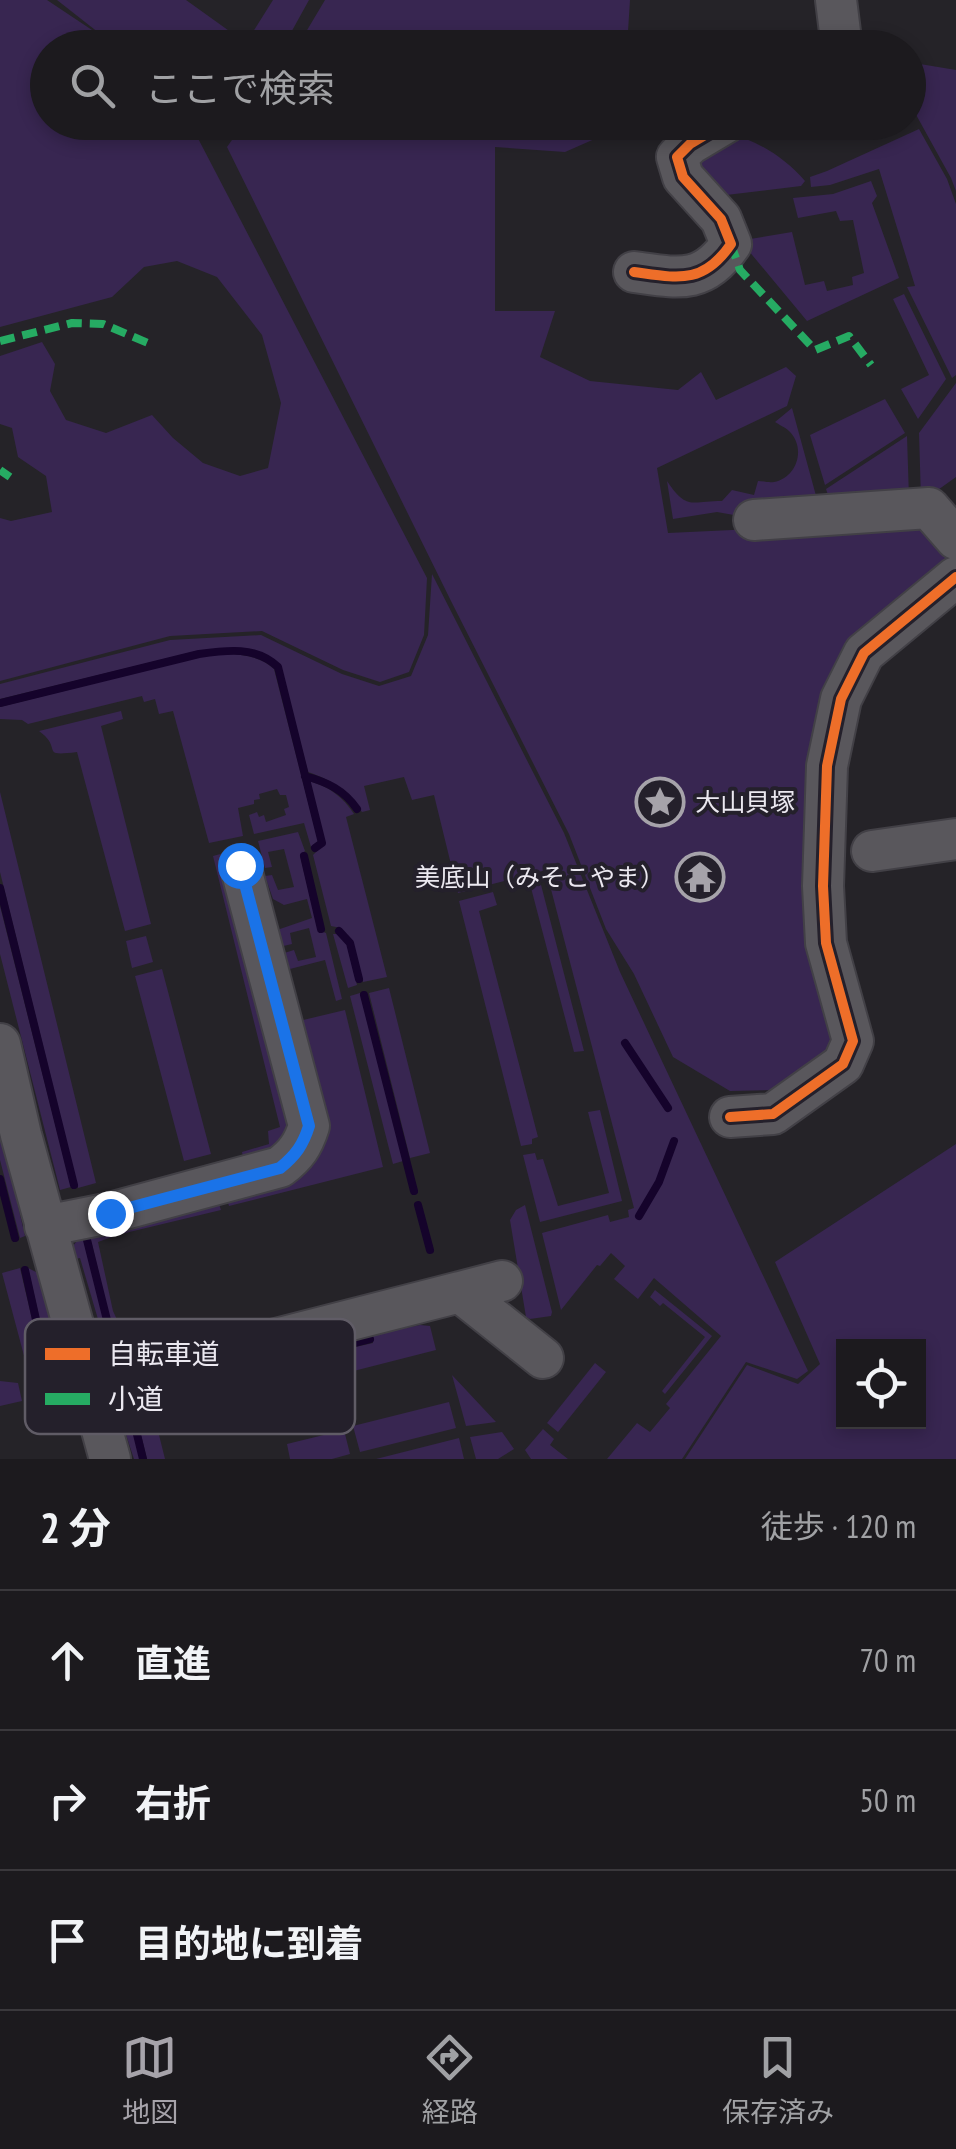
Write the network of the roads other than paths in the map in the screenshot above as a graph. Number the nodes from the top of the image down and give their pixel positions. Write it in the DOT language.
graph roads {
  1 [pos="836,0"];
  2 [pos="840,30"];
  3 [pos="697,140"];
  4 [pos="634,272"];
  5 [pos="754,520"];
  6 [pos="956,539"];
  7 [pos="956,576"];
  8 [pos="956,838"];
  9 [pos="872,851"];
  10 [pos="240,865"];
  11 [pos="0,1044"];
  12 [pos="730,1117"];
  13 [pos="45,1226"];
  14 [pos="502,1281"];
  15 [pos="460,1292"];
  16 [pos="70,1319"];
  17 [pos="354,1319"];
  18 [pos="543,1358"];
  19 [pos="102,1434"];
  20 [pos="110,1459"];
  1 -- 2 [label="street"];
  3 -- 4 [label="street"];
  5 -- 6 [label="street"];
  7 -- 12 [label="street"];
  8 -- 9 [label="street"];
  10 -- 13 [label="street"];
  11 -- 13 [label="street"];
  13 -- 16 [label="street"];
  14 -- 15 [label="street"];
  15 -- 17 [label="street"];
  15 -- 18 [label="street"];
  19 -- 20 [label="street"];
}
